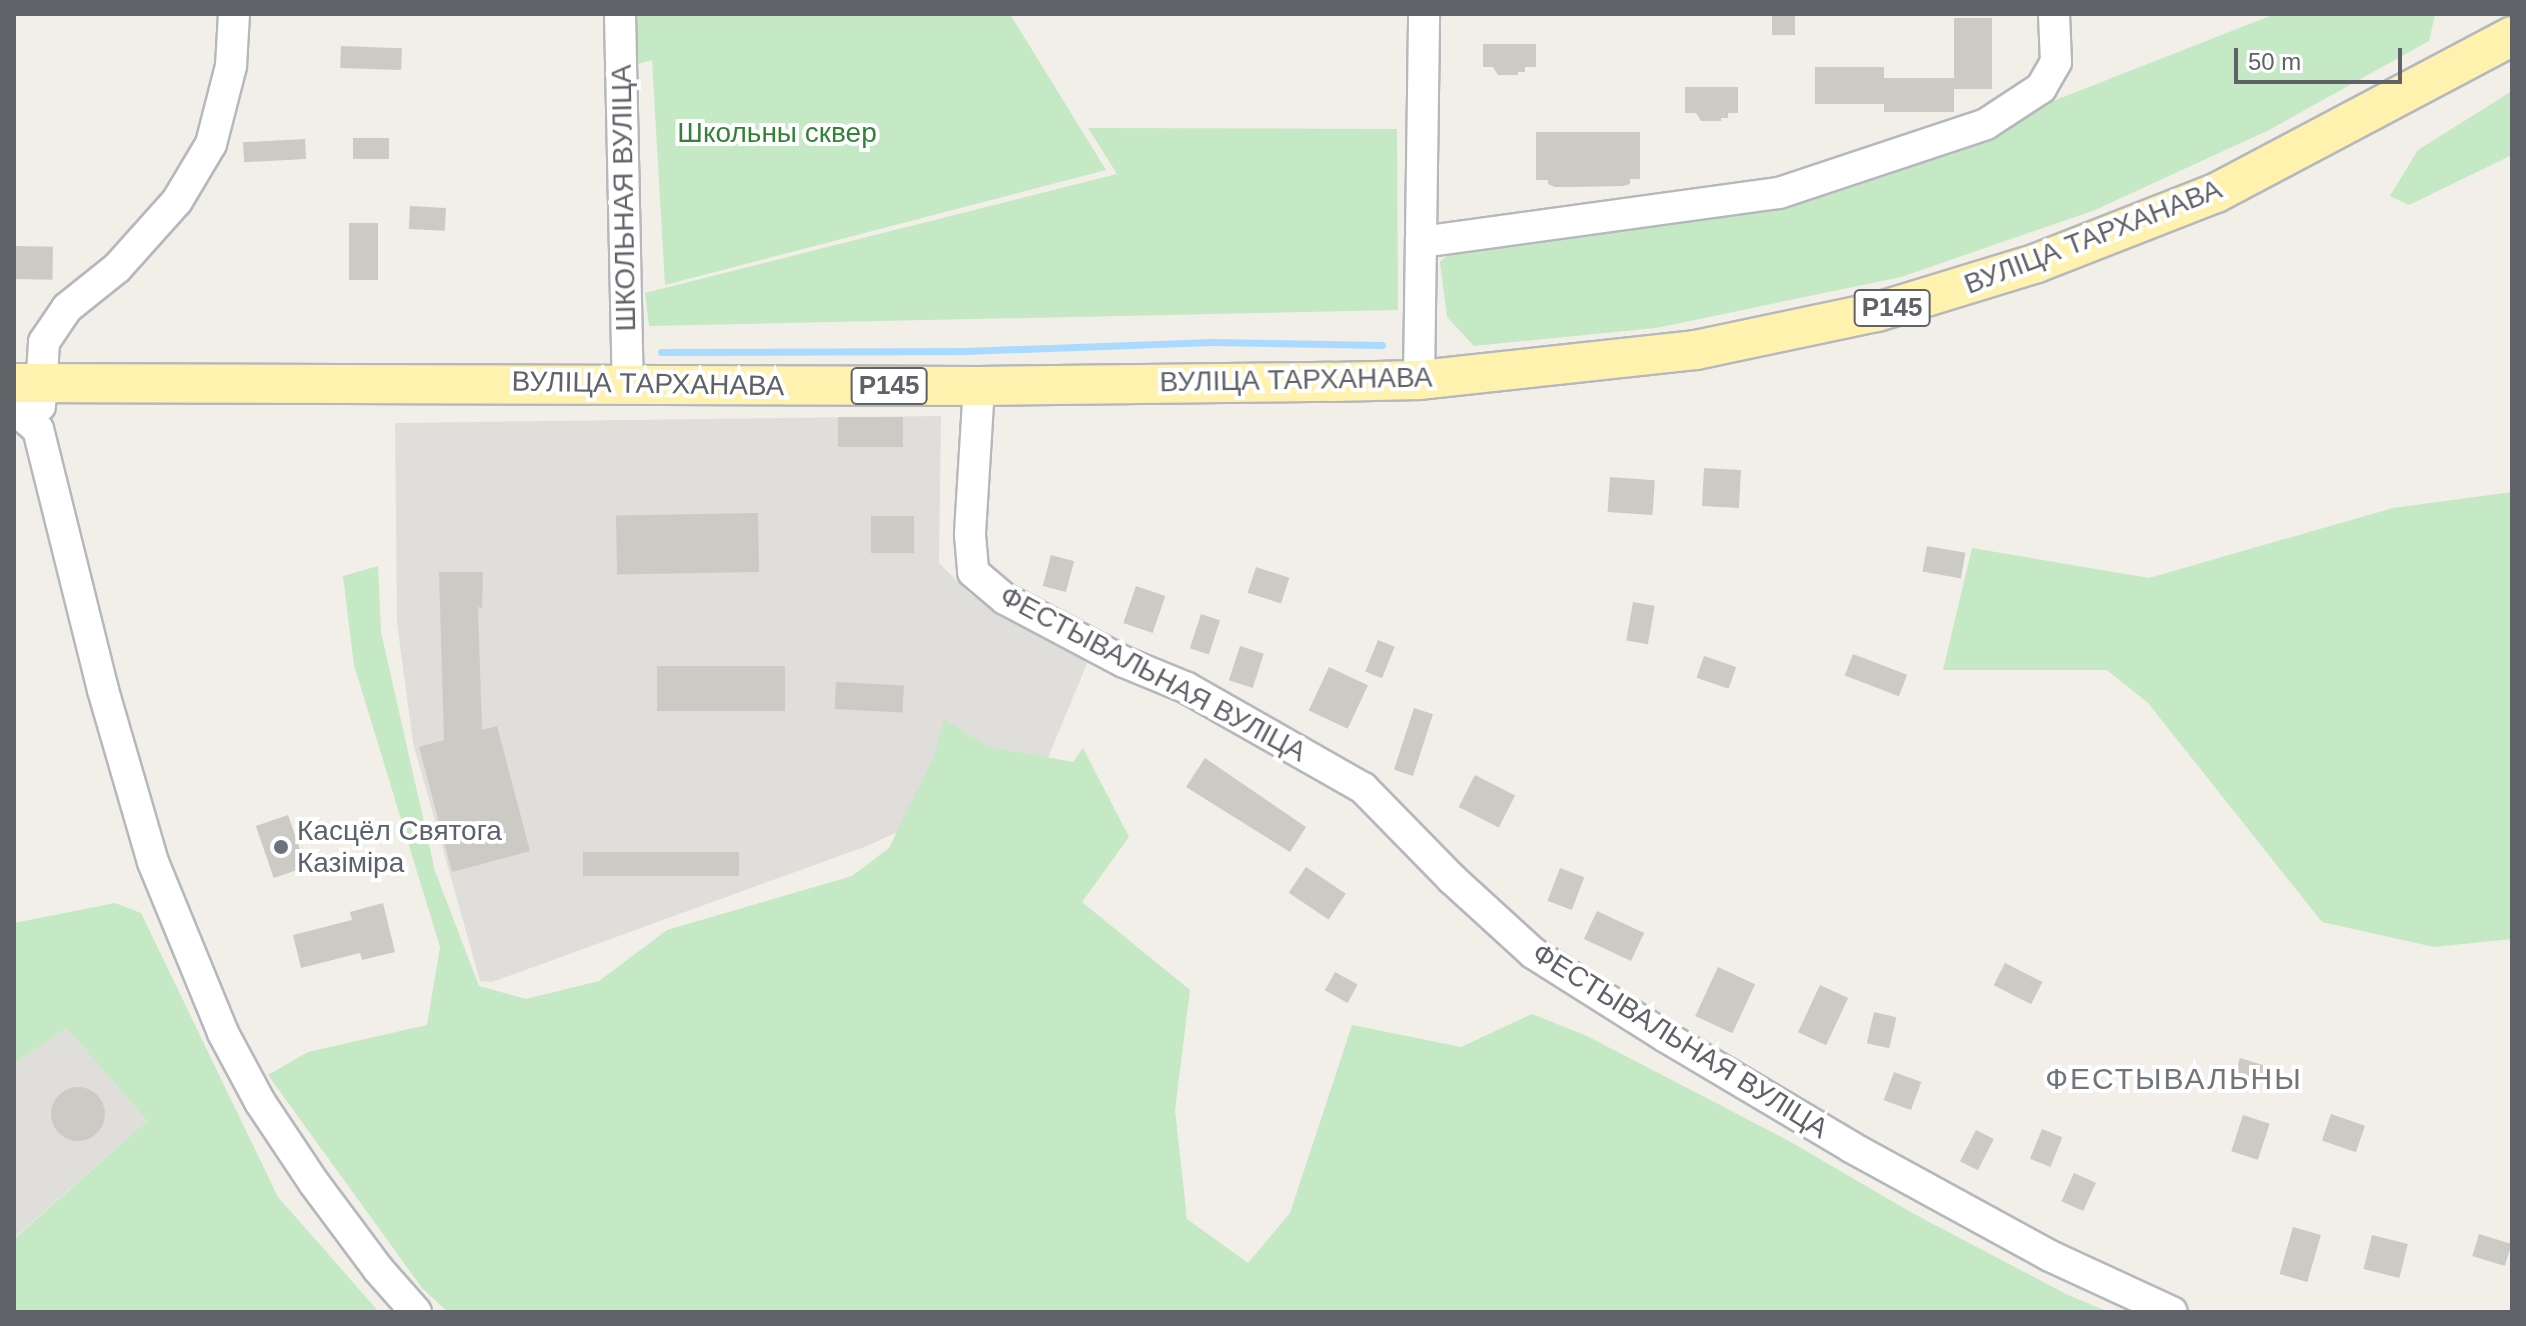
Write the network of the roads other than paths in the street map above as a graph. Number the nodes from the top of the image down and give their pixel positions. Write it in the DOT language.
graph roads {
  1 [pos="234,14"];
  2 [pos="620,14"];
  3 [pos="1424,14"];
  4 [pos="2054,14"];
  5 [pos="2512,36"];
  6 [pos="1421,242"];
  7 [pos="1419,380"];
  8 [pos="28,382"];
  9 [pos="628,382"];
  10 [pos="979,386"];
  11 [pos="14,409"];
  12 [pos="38,429"];
  13 [pos="416,1312"];
  14 [pos="2172,1312"];
  1 -- 8 [label="street"];
  2 -- 9 [label="street, ШКОЛЬНАЯ ВУЛІЦА"];
  3 -- 6 [label="street"];
  4 -- 6 [label="street"];
  5 -- 7 [label="main road, ВУЛІЦА ТАРХАНАВА / Р145"];
  6 -- 7 [label="street"];
  7 -- 10 [label="main road, ВУЛІЦА ТАРХАНАВА / Р145"];
  8 -- 9 [label="main road, ВУЛІЦА ТАРХАНАВА / Р145"];
  8 -- 12 [label="street"];
  9 -- 10 [label="main road, ВУЛІЦА ТАРХАНАВА / Р145"];
  10 -- 14 [label="street, ФЕСТЫВАЛЬНАЯ ВУЛІЦА"];
  11 -- 12 [label="street"];
  12 -- 13 [label="street"];
}
